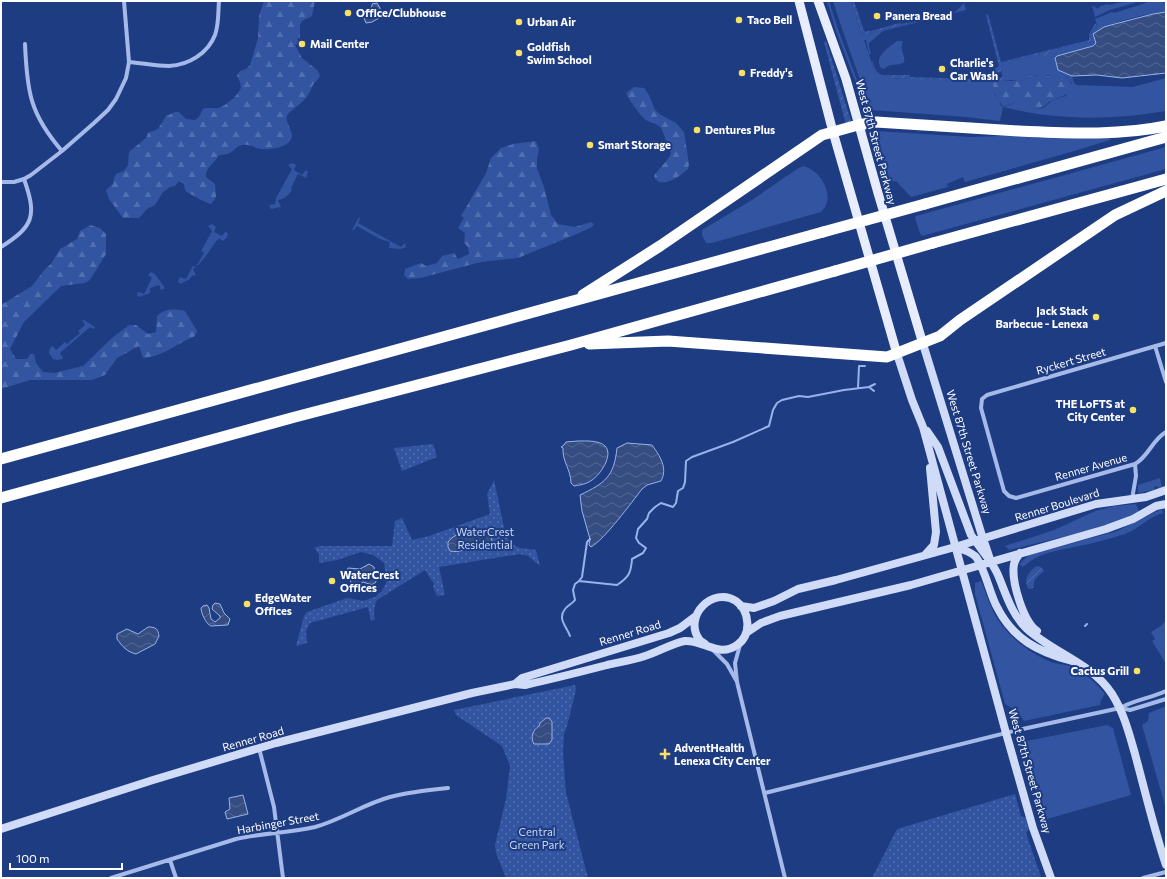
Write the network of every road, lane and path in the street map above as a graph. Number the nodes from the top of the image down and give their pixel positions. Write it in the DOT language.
graph roads {
  1 [pos="124,1"];
  2 [pos="219,1"];
  3 [pos="799,1"];
  4 [pos="818,1"];
  5 [pos="25,44"];
  6 [pos="129,62"];
  7 [pos="858,124"];
  8 [pos="1166,126"];
  9 [pos="833,132"];
  10 [pos="1166,137"];
  11 [pos="62,151"];
  12 [pos="24,179"];
  13 [pos="1166,179"];
  14 [pos="1,182"];
  15 [pos="1166,192"];
  16 [pos="1,247"];
  17 [pos="574,301"];
  18 [pos="1166,343"];
  19 [pos="922,344"];
  20 [pos="570,345"];
  21 [pos="1155,346"];
  22 [pos="897,354"];
  23 [pos="1166,382"];
  24 [pos="923,427"];
  25 [pos="1166,432"];
  26 [pos="928,444"];
  27 [pos="1,459"];
  28 [pos="1135,464"];
  29 [pos="1166,490"];
  30 [pos="1009,496"];
  31 [pos="1,498"];
  32 [pos="1132,499"];
  33 [pos="1166,504"];
  34 [pos="979,540"];
  35 [pos="955,547"];
  36 [pos="1020,553"];
  37 [pos="925,555"];
  38 [pos="991,562"];
  39 [pos="980,566"];
  40 [pos="961,571"];
  41 [pos="741,606"];
  42 [pos="696,616"];
  43 [pos="746,633"];
  44 [pos="741,641"];
  45 [pos="709,647"];
  46 [pos="1071,658"];
  47 [pos="1080,664"];
  48 [pos="737,682"];
  49 [pos="515,684"];
  50 [pos="1166,691"];
  51 [pos="1166,699"];
  52 [pos="1120,708"];
  53 [pos="1006,733"];
  54 [pos="259,748"];
  55 [pos="448,788"];
  56 [pos="765,793"];
  57 [pos="1,829"];
  58 [pos="278,832"];
  59 [pos="170,860"];
  60 [pos="1166,865"];
  61 [pos="1166,872"];
  62 [pos="112,878"];
  63 [pos="176,878"];
  64 [pos="283,878"];
  65 [pos="785,878"];
  66 [pos="1051,878"];
  67 [pos="1143,878"];
  1 -- 6 [label="street"];
  2 -- 6 [label="street"];
  3 -- 9 [label="main road, West 87th Street Parkway"];
  4 -- 7 [label="main road, West 87th Street Parkway"];
  5 -- 11 [label="street"];
  6 -- 11 [label="street"];
  7 -- 8 [label="highway"];
  7 -- 9 [label="highway"];
  7 -- 19 [label="main road, West 87th Street Parkway"];
  9 -- 17 [label="highway"];
  9 -- 22 [label="main road, West 87th Street Parkway"];
  10 -- 17 [label="highway, bridge"];
  11 -- 12 [label="street"];
  12 -- 14 [label="street"];
  12 -- 16 [label="street"];
  13 -- 20 [label="highway, bridge"];
  15 -- 19 [label="highway"];
  17 -- 27 [label="highway"];
  18 -- 21 [label="street, Ryckert Street"];
  19 -- 22 [label="highway"];
  19 -- 34 [label="main road, West 87th Street Parkway"];
  20 -- 22 [label="highway"];
  20 -- 31 [label="highway"];
  21 -- 23 [label="street"];
  21 -- 30 [label="street, Ryckert Street"];
  22 -- 24 [label="main road, West 87th Street Parkway"];
  24 -- 26 [label="main road, West 87th Street Parkway"];
  24 -- 34 [label="main road"];
  25 -- 28 [label="street, Renner Avenue"];
  26 -- 35 [label="main road, West 87th Street Parkway"];
  26 -- 37 [label="main road"];
  28 -- 30 [label="street, Renner Avenue"];
  28 -- 32 [label="street"];
  29 -- 32 [label="main road, Renner Boulevard"];
  32 -- 34 [label="main road, Renner Boulevard"];
  33 -- 36 [label="main road"];
  34 -- 35 [label="main road, Renner Boulevard"];
  34 -- 38 [label="main road, West 87th Street Parkway"];
  35 -- 37 [label="main road, Renner Road"];
  35 -- 39 [label="main road"];
  35 -- 40 [label="main road, West 87th Street Parkway"];
  36 -- 38 [label="main road"];
  36 -- 46 [label="main road"];
  37 -- 41 [label="main road, Renner Road"];
  38 -- 39 [label="main road"];
  38 -- 46 [label="main road, West 87th Street Parkway"];
  39 -- 40 [label="main road"];
  39 -- 47 [label="main road"];
  40 -- 43 [label="main road"];
  40 -- 53 [label="main road, West 87th Street Parkway"];
  41 -- 42 [label="main road, Renner Road"];
  41 -- 43 [label="main road"];
  42 -- 45 [label="main road"];
  42 -- 49 [label="main road, Renner Road"];
  43 -- 44 [label="main road"];
  44 -- 45 [label="main road, Renner Road"];
  44 -- 48 [label="street"];
  45 -- 48 [label="street"];
  45 -- 49 [label="main road, Renner Road"];
  46 -- 47 [label="main road, West 87th Street Parkway"];
  47 -- 52 [label="main road, West 87th Street Parkway"];
  48 -- 56 [label="street"];
  49 -- 54 [label="main road, Renner Road"];
  50 -- 52 [label="street"];
  51 -- 52 [label="street"];
  52 -- 53 [label="street"];
  52 -- 60 [label="main road, West 87th Street Parkway"];
  53 -- 56 [label="street"];
  53 -- 66 [label="main road, West 87th Street Parkway"];
  54 -- 57 [label="main road, Renner Road"];
  54 -- 58 [label="street"];
  55 -- 58 [label="street, Harbinger Street"];
  56 -- 65 [label="street"];
  58 -- 59 [label="street, Harbinger Street"];
  58 -- 64 [label="street"];
  59 -- 62 [label="street, Harbinger Street"];
  59 -- 63 [label="street"];
  61 -- 67 [label="street"];
}
